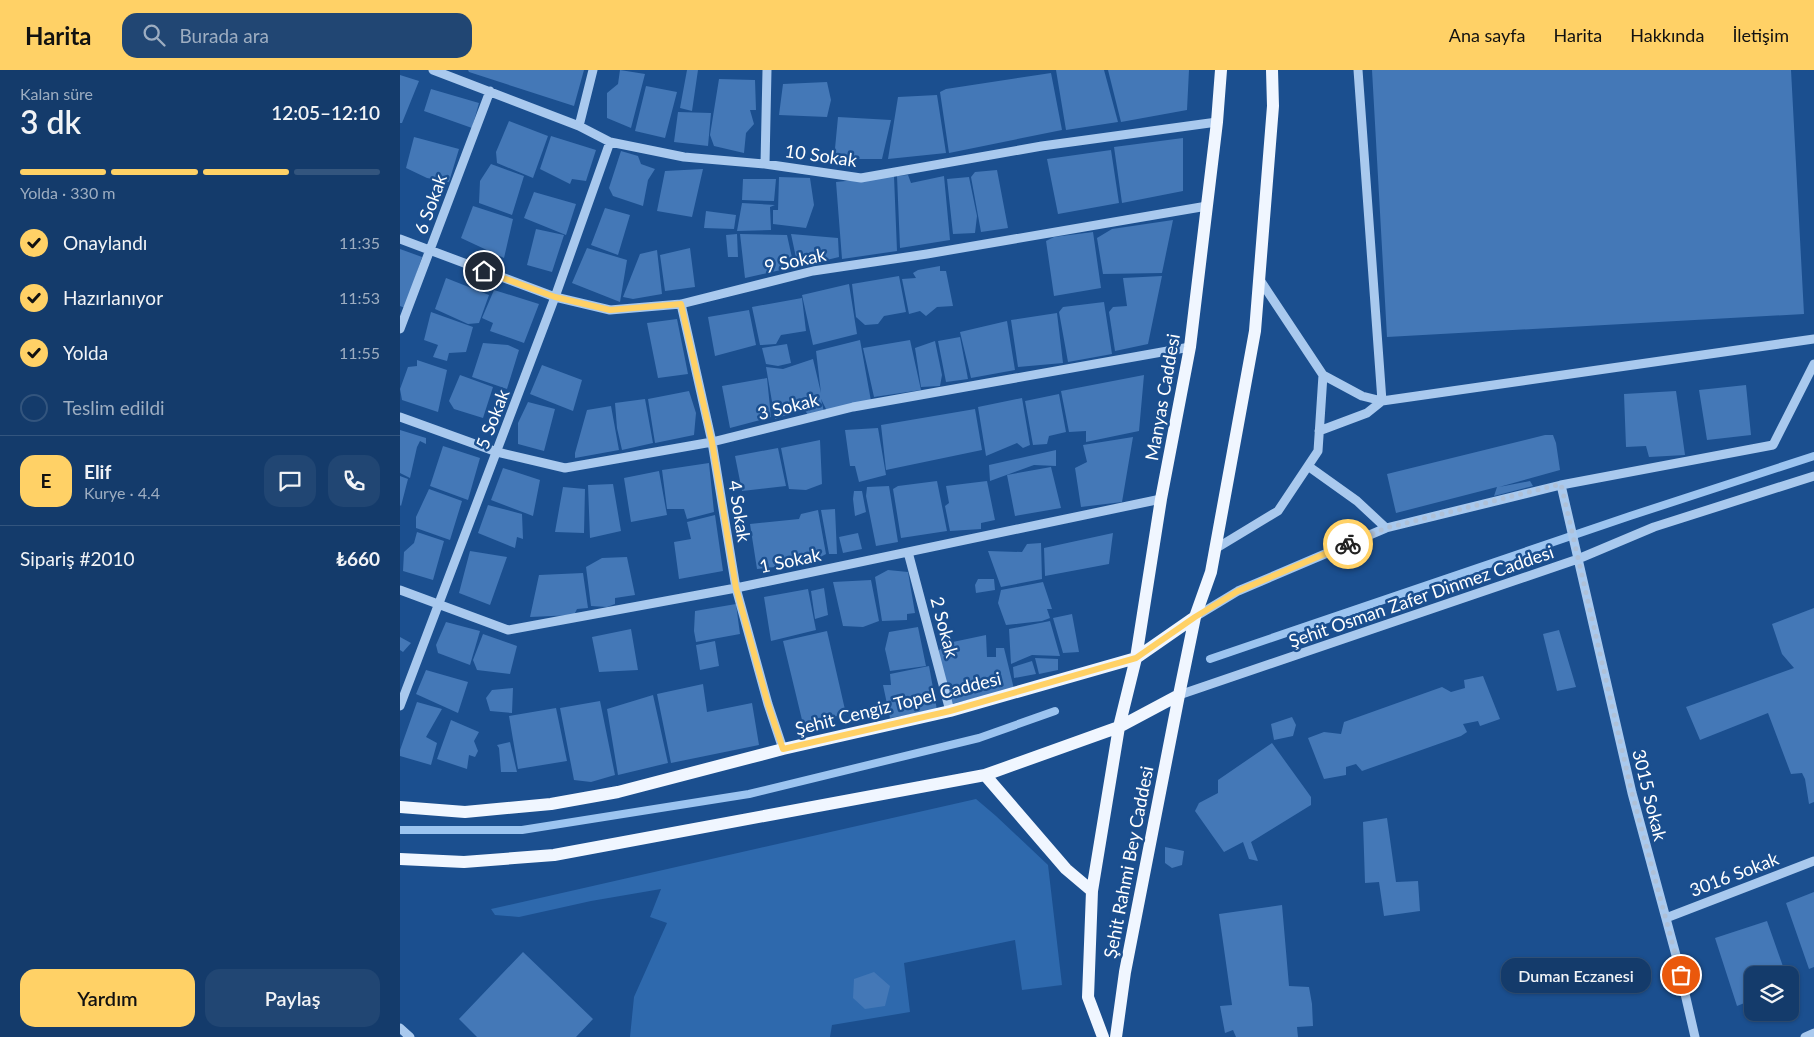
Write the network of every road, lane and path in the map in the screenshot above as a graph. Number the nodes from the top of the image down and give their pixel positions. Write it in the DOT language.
graph roads {
  1 [pos="433,70"];
  2 [pos="593,70"];
  3 [pos="767,70"];
  4 [pos="1221,70"];
  5 [pos="1272,70"];
  6 [pos="1358,70"];
  7 [pos="490,91"];
  8 [pos="1217,122"];
  9 [pos="579,126"];
  10 [pos="610,142"];
  11 [pos="765,164"];
  12 [pos="1207,206"];
  13 [pos="400,239"];
  14 [pos="430,251"];
  15 [pos="1260,280"];
  16 [pos="555,297"];
  17 [pos="681,304"];
  18 [pos="400,329"];
  19 [pos="1814,339"];
  20 [pos="1190,347"];
  21 [pos="1814,364"];
  22 [pos="1323,375"];
  23 [pos="1382,401"];
  24 [pos="400,417"];
  25 [pos="1319,431"];
  26 [pos="712,442"];
  27 [pos="497,452"];
  28 [pos="1308,466"];
  29 [pos="1814,476"];
  30 [pos="1561,484"];
  31 [pos="1161,499"];
  32 [pos="1386,528"];
  33 [pos="1215,549"];
  34 [pos="908,552"];
  35 [pos="1578,559"];
  36 [pos="736,588"];
  37 [pos="400,590"];
  38 [pos="439,605"];
  39 [pos="1195,617"];
  40 [pos="1136,658"];
  41 [pos="1179,695"];
  42 [pos="400,706"];
  43 [pos="950,711"];
  44 [pos="1119,727"];
  45 [pos="783,749"];
  46 [pos="985,774"];
  47 [pos="400,807"];
  48 [pos="400,859"];
  49 [pos="1814,861"];
  50 [pos="1092,891"];
  51 [pos="1666,918"];
  52 [pos="400,1028"];
  53 [pos="1814,1033"];
  54 [pos="410,1037"];
  55 [pos="1103,1037"];
  56 [pos="1116,1037"];
  57 [pos="1695,1037"];
  58 [pos="1805,1037"];
  1 -- 7 [label="street, 10 Sokak"];
  2 -- 9 [label="street"];
  3 -- 11 [label="street"];
  4 -- 8 [label="main road, Manyas Caddesi"];
  5 -- 15 [label="main road"];
  6 -- 23 [label="street"];
  7 -- 9 [label="street, 10 Sokak"];
  7 -- 14 [label="street, 6 Sokak"];
  8 -- 11 [label="street, 10 Sokak"];
  8 -- 12 [label="main road, Manyas Caddesi"];
  9 -- 10 [label="street, 10 Sokak"];
  10 -- 11 [label="street, 10 Sokak"];
  10 -- 16 [label="street, 5 Sokak"];
  12 -- 17 [label="street, 9 Sokak"];
  12 -- 20 [label="main road, Manyas Caddesi"];
  13 -- 14 [label="street, 9 Sokak"];
  14 -- 16 [label="street, 9 Sokak"];
  14 -- 18 [label="street, 6 Sokak"];
  15 -- 22 [label="street"];
  15 -- 33 [label="main road"];
  16 -- 17 [label="street, 9 Sokak"];
  16 -- 27 [label="street, 5 Sokak"];
  17 -- 26 [label="street, 4 Sokak"];
  19 -- 23 [label="street"];
  20 -- 26 [label="street, 3 Sokak"];
  20 -- 31 [label="main road, Manyas Caddesi"];
  21 -- 30 [label="street"];
  22 -- 23 [label="street"];
  22 -- 25 [label="street"];
  23 -- 25 [label="street"];
  24 -- 27 [label="street, 3 Sokak"];
  25 -- 28 [label="street"];
  26 -- 27 [label="street, 3 Sokak"];
  26 -- 36 [label="street, 4 Sokak"];
  27 -- 38 [label="street, 5 Sokak"];
  28 -- 32 [label="street"];
  28 -- 33 [label="street"];
  29 -- 35 [label="street, Şehit Osman Zafer Dinmez Caddesi"];
  30 -- 32 [label="street"];
  30 -- 35 [label="street, 3015 Sokak"];
  31 -- 34 [label="street, 1 Sokak"];
  31 -- 40 [label="main road, Manyas Caddesi"];
  32 -- 39 [label="street"];
  33 -- 39 [label="main road"];
  34 -- 36 [label="street, 1 Sokak"];
  34 -- 43 [label="street, 2 Sokak"];
  35 -- 41 [label="street, Şehit Osman Zafer Dinmez Caddesi"];
  35 -- 51 [label="street, 3015 Sokak"];
  36 -- 38 [label="street, 1 Sokak"];
  36 -- 45 [label="street, 4 Sokak"];
  37 -- 38 [label="street, 1 Sokak"];
  38 -- 42 [label="street, 5 Sokak"];
  39 -- 40 [label="main road, Şehit Cengiz Topel Caddesi"];
  39 -- 41 [label="main road"];
  40 -- 43 [label="main road, Şehit Cengiz Topel Caddesi"];
  40 -- 44 [label="main road, Manyas Caddesi"];
  41 -- 44 [label="main road"];
  41 -- 56 [label="main road, Şehit Rahmi Bey Caddesi"];
  43 -- 45 [label="main road, Şehit Cengiz Topel Caddesi"];
  44 -- 46 [label="main road"];
  44 -- 50 [label="main road, Şehit Rahmi Bey Caddesi"];
  45 -- 47 [label="main road, Şehit Cengiz Topel Caddesi"];
  46 -- 48 [label="main road"];
  46 -- 50 [label="main road"];
  49 -- 51 [label="street, 3016 Sokak"];
  50 -- 55 [label="main road, Şehit Rahmi Bey Caddesi"];
  51 -- 57 [label="street, 3015 Sokak"];
  52 -- 54 [label="street"];
  53 -- 58 [label="street"];
}
